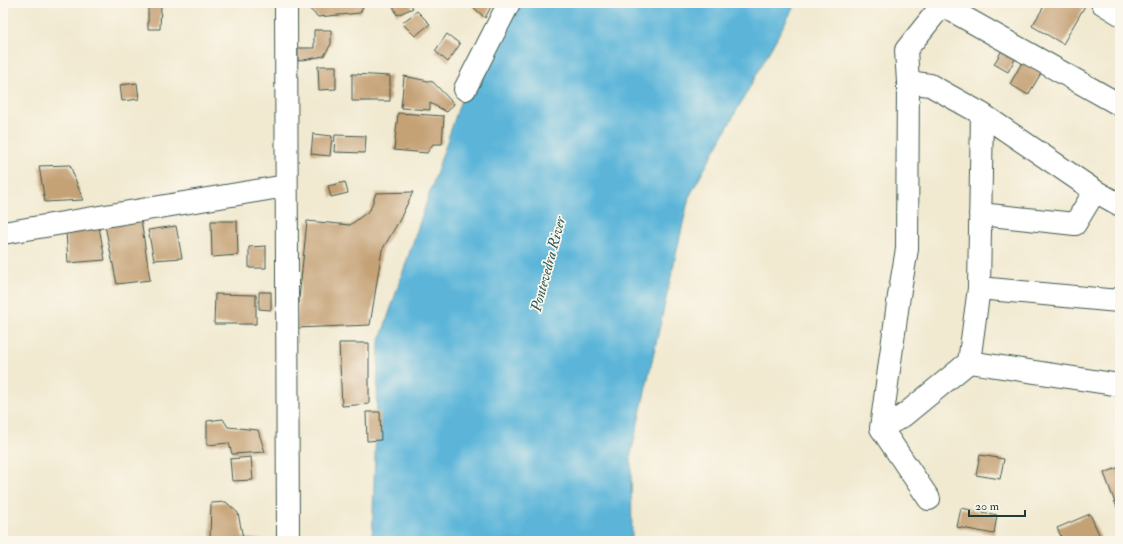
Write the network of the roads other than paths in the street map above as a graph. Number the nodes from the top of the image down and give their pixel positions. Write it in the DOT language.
graph roads {
  1 [pos="286,3"];
  2 [pos="508,3"];
  3 [pos="1102,3"];
  4 [pos="943,4"];
  5 [pos="1120,14"];
  6 [pos="908,82"];
  7 [pos="465,89"];
  8 [pos="1120,105"];
  9 [pos="982,114"];
  10 [pos="286,186"];
  11 [pos="1096,191"];
  12 [pos="1120,205"];
  13 [pos="980,214"];
  14 [pos="3,233"];
  15 [pos="979,288"];
  16 [pos="1120,298"];
  17 [pos="970,362"];
  18 [pos="1120,385"];
  19 [pos="881,428"];
  20 [pos="929,499"];
  21 [pos="288,541"];
  1 -- 10 [label="street"];
  2 -- 7 [label="street"];
  3 -- 5 [label="street"];
  4 -- 6 [label="street"];
  4 -- 8 [label="street"];
  6 -- 9 [label="street"];
  6 -- 19 [label="street"];
  9 -- 11 [label="street"];
  9 -- 13 [label="street"];
  10 -- 14 [label="street"];
  10 -- 21 [label="street"];
  11 -- 12 [label="street"];
  11 -- 13 [label="street"];
  13 -- 15 [label="street"];
  15 -- 16 [label="street"];
  15 -- 17 [label="street"];
  17 -- 18 [label="street"];
  17 -- 19 [label="street"];
  19 -- 20 [label="street"];
}
